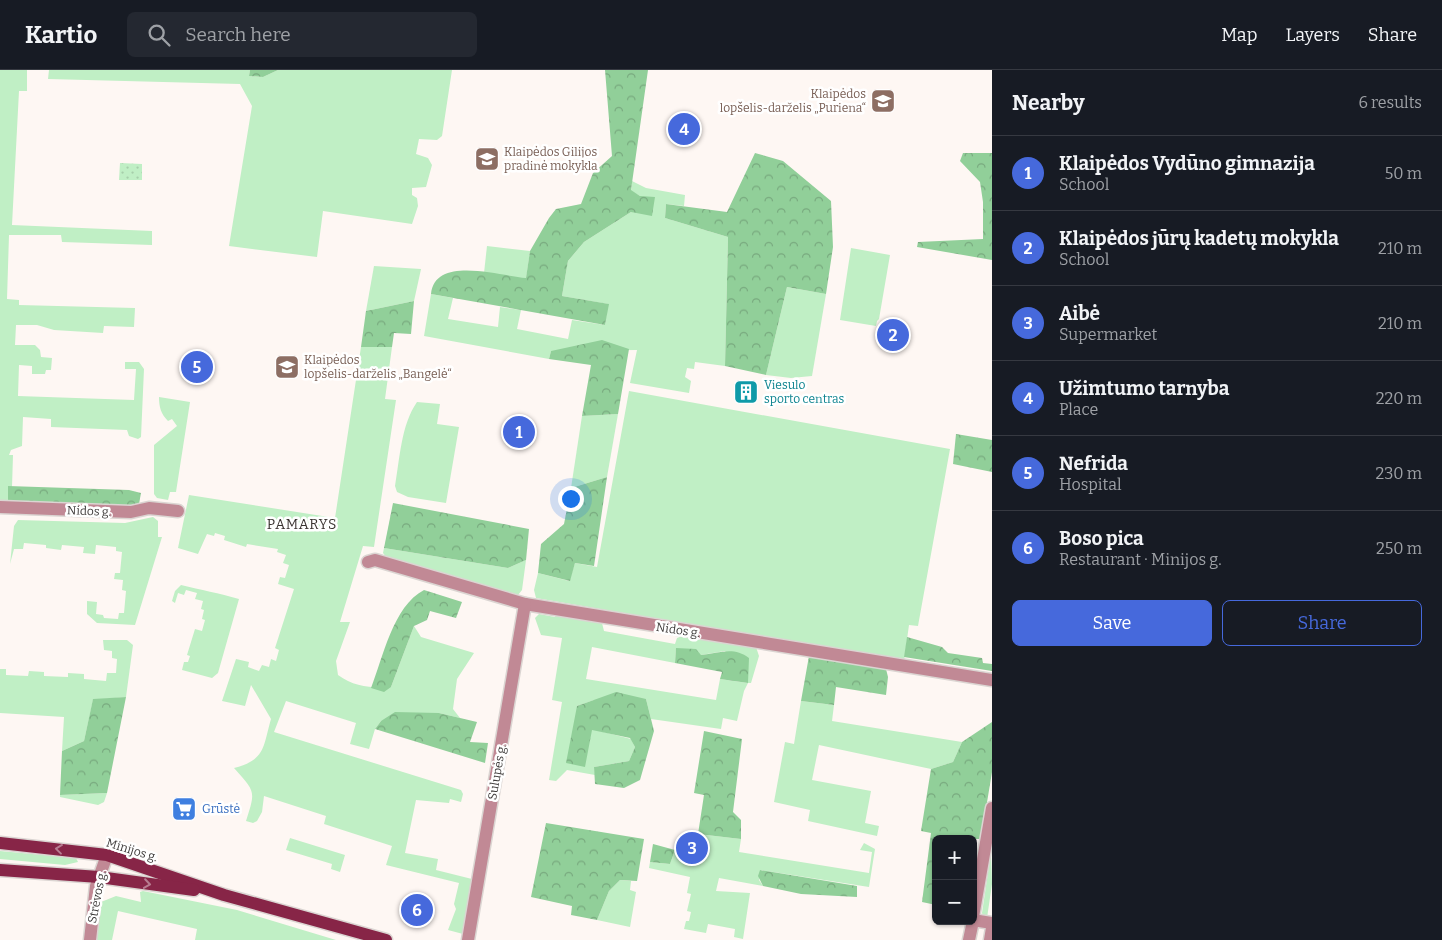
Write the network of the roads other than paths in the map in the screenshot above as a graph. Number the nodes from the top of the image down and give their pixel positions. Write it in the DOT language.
graph roads {
  1 [pos="0,508"];
  2 [pos="178,511"];
  3 [pos="368,562"];
  4 [pos="525,604"];
  5 [pos="992,680"];
  6 [pos="992,808"];
  7 [pos="0,843"];
  8 [pos="107,855"];
  9 [pos="0,870"];
  10 [pos="99,876"];
  11 [pos="224,894"];
  12 [pos="977,896"];
  13 [pos="977,920"];
  14 [pos="992,923"];
  15 [pos="972,925"];
  16 [pos="992,928"];
  17 [pos="90,940"];
  18 [pos="386,940"];
  19 [pos="468,940"];
  20 [pos="969,940"];
  21 [pos="990,940"];
  1 -- 2 [label="street, Nidos g."];
  3 -- 4 [label="street, Nidos g."];
  4 -- 5 [label="street, Nidos g."];
  4 -- 19 [label="street, Sulupės g."];
  6 -- 12 [label="street"];
  8 -- 7 [label="main road, Minijos g., one-way"];
  8 -- 10 [label="street, Strėvos g."];
  8 -- 11 [label="main road, Minijos g."];
  9 -- 10 [label="main road, Minijos g."];
  10 -- 11 [label="main road, Minijos g., one-way"];
  10 -- 17 [label="street, Strėvos g."];
  11 -- 18 [label="main road, Minijos g."];
  13 -- 14 [label="street"];
  15 -- 20 [label="street"];
  16 -- 21 [label="street"];
}
